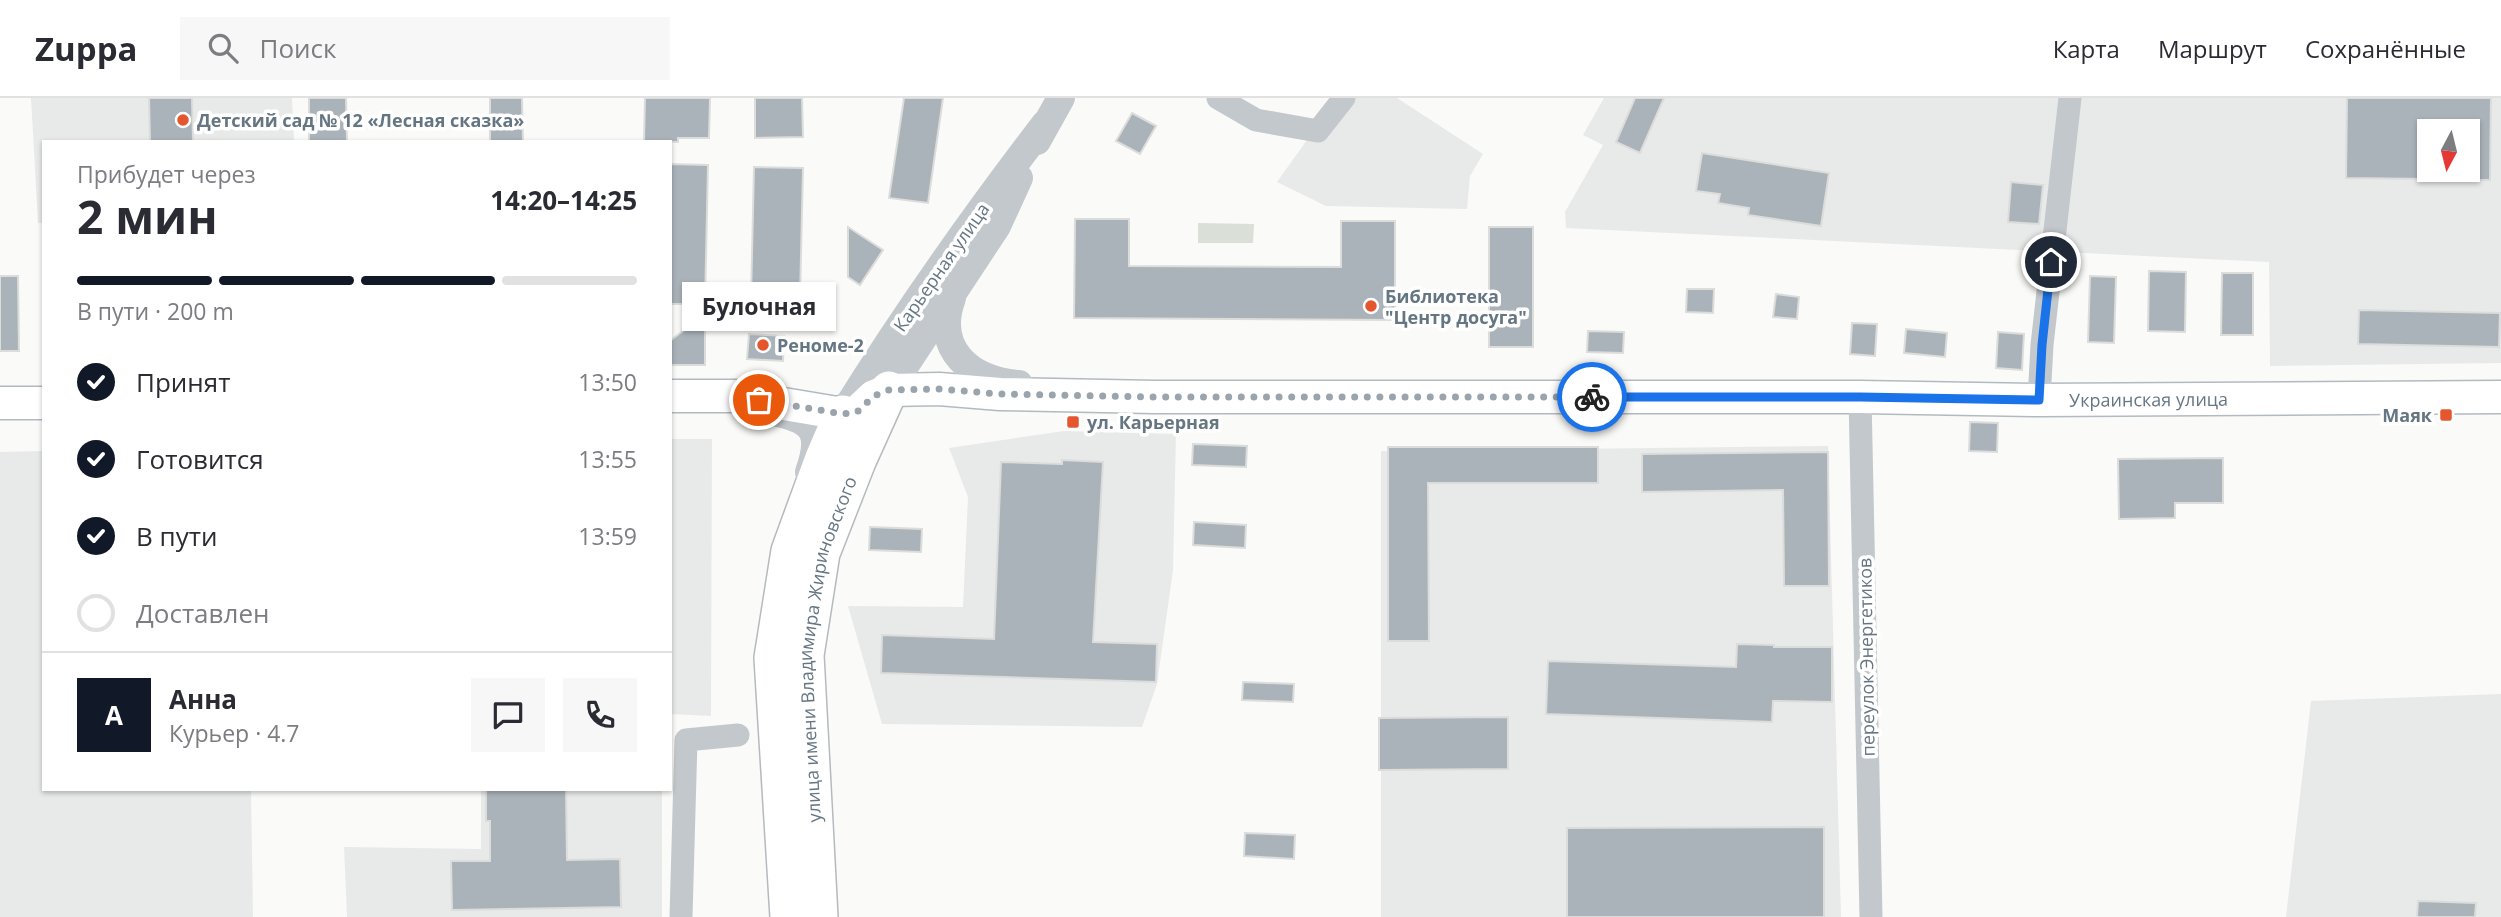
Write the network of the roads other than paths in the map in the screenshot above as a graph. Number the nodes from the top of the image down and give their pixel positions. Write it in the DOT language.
graph roads {
  1 [pos="1061,98"];
  2 [pos="1218,98"];
  3 [pos="1344,98"];
  4 [pos="2070,98"];
  5 [pos="1045,124"];
  6 [pos="957,287"];
  7 [pos="888,390"];
  8 [pos="679,396"];
  9 [pos="1143,397"];
  10 [pos="1860,397"];
  11 [pos="2501,397"];
  12 [pos="2039,400"];
  13 [pos="0,403"];
  14 [pos="42,403"];
  15 [pos="843,414"];
  16 [pos="790,551"];
  17 [pos="738,735"];
  18 [pos="681,917"];
  19 [pos="789,917"];
  20 [pos="820,917"];
  21 [pos="1871,917"];
  1 -- 5 [label="street, Карьерная улица"];
  2 -- 3 [label="street"];
  4 -- 12 [label="street"];
  5 -- 6 [label="street, Карьерная улица"];
  5 -- 15 [label="street, Карьерная улица"];
  6 -- 7 [label="street, Карьерная улица"];
  6 -- 9 [label="street"];
  7 -- 9 [label="main road, Украинская улица"];
  7 -- 15 [label="main road"];
  7 -- 20 [label="main road, улица имени Владимира Жириновского"];
  8 -- 15 [label="main road"];
  8 -- 16 [label="street"];
  9 -- 10 [label="main road, Украинская улица"];
  10 -- 12 [label="main road, Украинская улица"];
  10 -- 21 [label="street, переулок Энергетиков"];
  11 -- 12 [label="main road, Украинская улица"];
  13 -- 14 [label="main road"];
  15 -- 16 [label="main road, улица имени Владимира Жириновского"];
  16 -- 19 [label="main road, улица имени Владимира Жириновского"];
  17 -- 18 [label="street"];
}
